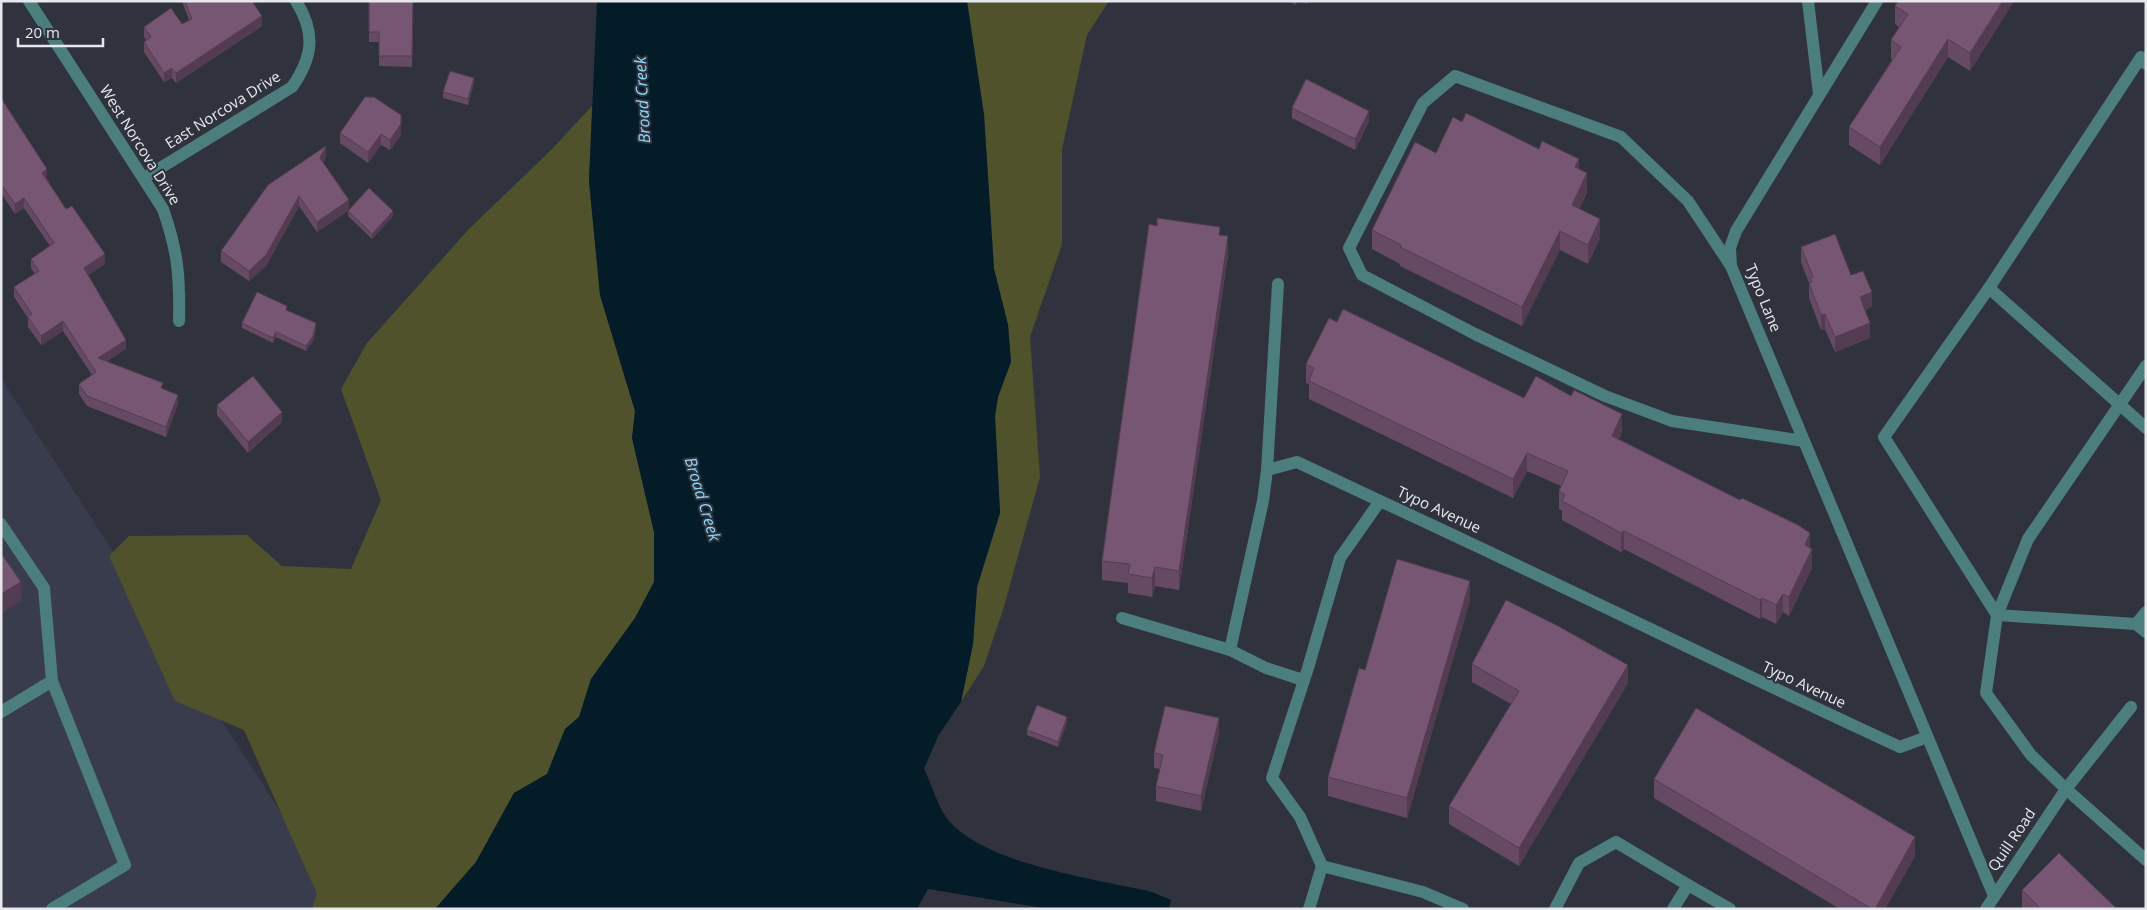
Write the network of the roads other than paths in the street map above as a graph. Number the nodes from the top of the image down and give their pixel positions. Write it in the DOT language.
graph roads {
  1 [pos="28,1"];
  2 [pos="296,1"];
  3 [pos="1808,1"];
  4 [pos="1877,1"];
  5 [pos="2146,64"];
  6 [pos="1819,94"];
  7 [pos="144,178"];
  8 [pos="1731,266"];
  9 [pos="1278,284"];
  10 [pos="1989,288"];
  11 [pos="179,321"];
  12 [pos="2146,366"];
  13 [pos="2120,404"];
  14 [pos="2146,428"];
  15 [pos="1804,441"];
  16 [pos="1267,470"];
  17 [pos="1380,501"];
  18 [pos="1,524"];
  19 [pos="2146,612"];
  20 [pos="1996,615"];
  21 [pos="1122,618"];
  22 [pos="2141,628"];
  23 [pos="1230,650"];
  24 [pos="1304,680"];
  25 [pos="52,681"];
  26 [pos="2131,707"];
  27 [pos="1,712"];
  28 [pos="1927,737"];
  29 [pos="2066,789"];
  30 [pos="2146,860"];
  31 [pos="1322,866"];
  32 [pos="1688,885"];
  33 [pos="1994,896"];
  34 [pos="52,909"];
  35 [pos="1309,909"];
  36 [pos="1463,909"];
  37 [pos="1555,909"];
  38 [pos="1673,909"];
  39 [pos="1730,909"];
  40 [pos="1986,909"];
  1 -- 7 [label="street, West Norcova Drive"];
  2 -- 7 [label="street, East Norcova Drive"];
  3 -- 6 [label="street"];
  4 -- 6 [label="street, Typo Lane"];
  5 -- 10 [label="street"];
  6 -- 8 [label="street, Typo Lane"];
  7 -- 11 [label="street, West Norcova Drive"];
  8 -- 15 [label="street, Typo Lane"];
  8 -- 15 [label="street"];
  9 -- 16 [label="street"];
  10 -- 13 [label="street"];
  10 -- 20 [label="street"];
  12 -- 13 [label="street"];
  13 -- 14 [label="street"];
  13 -- 20 [label="street"];
  15 -- 28 [label="street"];
  16 -- 17 [label="street"];
  16 -- 23 [label="street"];
  17 -- 24 [label="street, Typo Avenue"];
  17 -- 28 [label="street, Typo Avenue"];
  18 -- 25 [label="street"];
  19 -- 22 [label="street"];
  20 -- 22 [label="street"];
  20 -- 29 [label="street"];
  21 -- 23 [label="street"];
  23 -- 24 [label="street"];
  24 -- 31 [label="street, Typo Avenue"];
  25 -- 27 [label="street"];
  25 -- 34 [label="street"];
  26 -- 29 [label="street, Quill Road"];
  28 -- 33 [label="street"];
  29 -- 30 [label="street"];
  29 -- 33 [label="street, Quill Road"];
  31 -- 35 [label="street"];
  31 -- 36 [label="street"];
  32 -- 37 [label="street"];
  32 -- 38 [label="street"];
  32 -- 39 [label="street"];
  33 -- 40 [label="street, Quill Road"];
}
